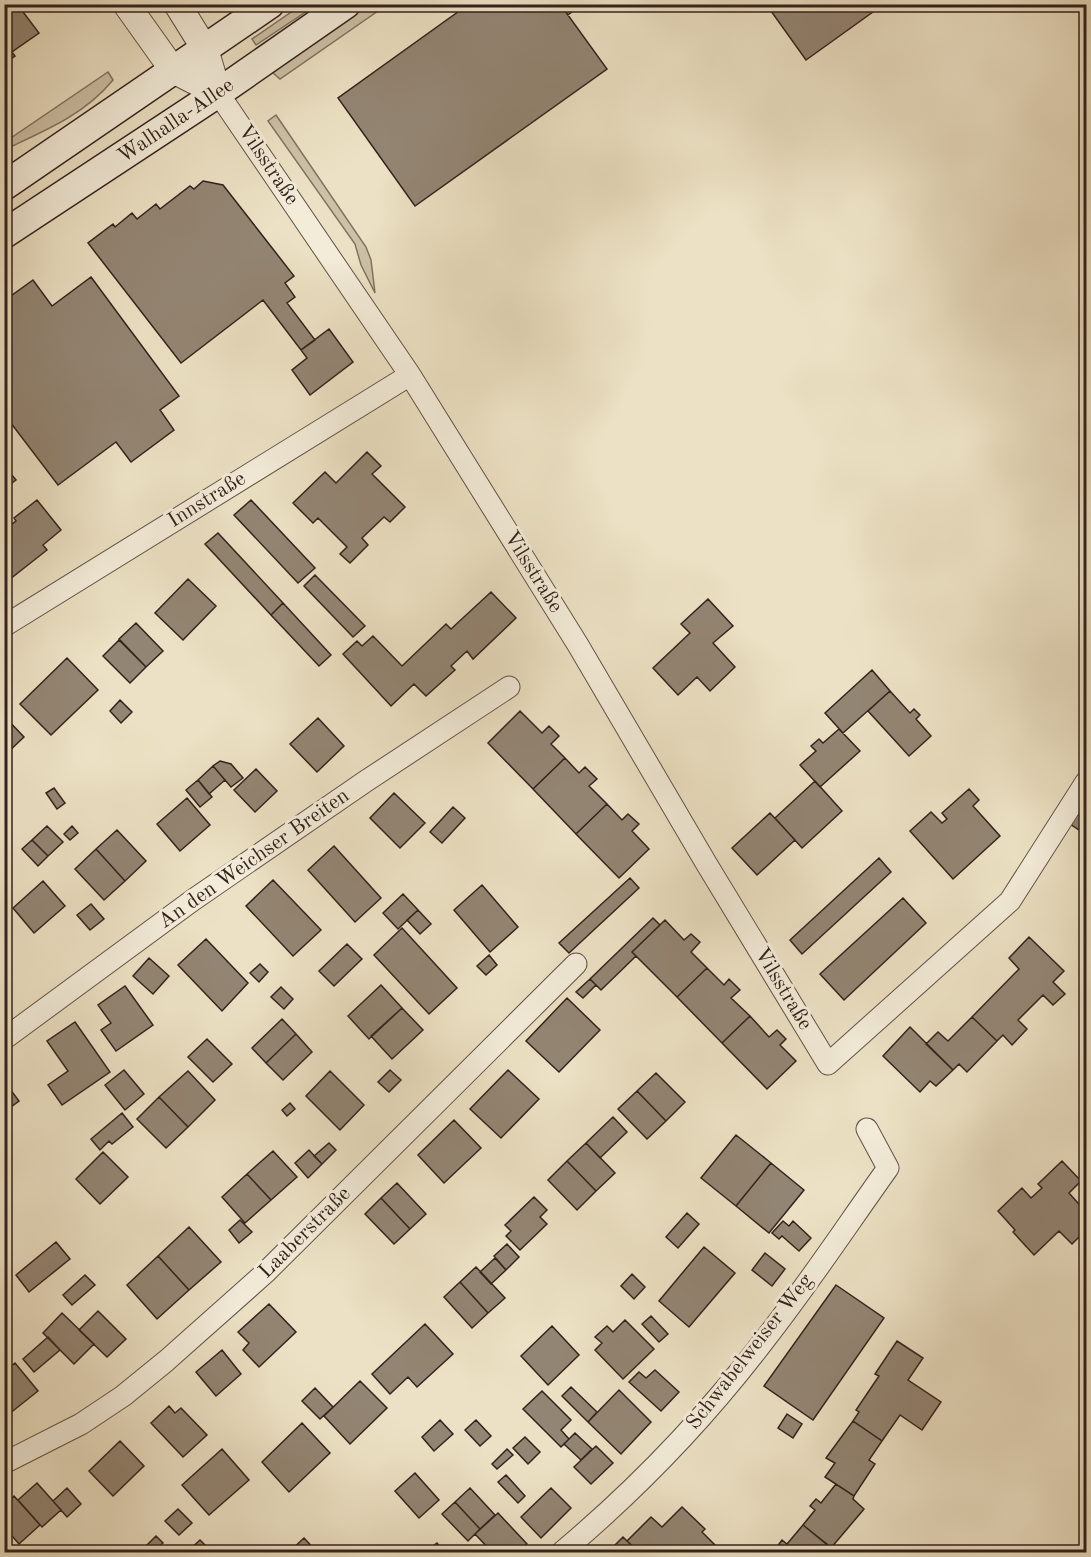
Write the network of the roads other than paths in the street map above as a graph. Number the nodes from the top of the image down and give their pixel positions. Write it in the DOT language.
graph roads {
  1 [pos="126,4"];
  2 [pos="177,4"];
  3 [pos="270,4"];
  4 [pos="346,4"];
  5 [pos="205,49"];
  6 [pos="173,70"];
  7 [pos="218,93"];
  8 [pos="4,186"];
  9 [pos="4,234"];
  10 [pos="410,375"];
  11 [pos="4,626"];
  12 [pos="509,687"];
  13 [pos="1086,782"];
  14 [pos="576,964"];
  15 [pos="4,1039"];
  16 [pos="867,1130"];
  17 [pos="4,1463"];
  18 [pos="562,1552"];
  1 -- 6 [label="street, Vilsstraße"];
  2 -- 5 [label="street, Vilsstraße"];
  3 -- 5 [label="main road, Walhalla-Allee"];
  4 -- 7 [label="main road, Walhalla-Allee"];
  5 -- 6 [label="main road, Walhalla-Allee"];
  5 -- 7 [label="street, Vilsstraße"];
  6 -- 7 [label="street, Vilsstraße"];
  6 -- 8 [label="main road, Walhalla-Allee"];
  7 -- 9 [label="main road, Walhalla-Allee"];
  7 -- 10 [label="street, Vilsstraße"];
  10 -- 11 [label="street, Innstraße"];
  10 -- 13 [label="street, Vilsstraße"];
  12 -- 15 [label="street, An den Weichser Breiten"];
  14 -- 17 [label="street, Laaberstraße"];
  16 -- 18 [label="street, Schwabelweiser Weg"];
}
